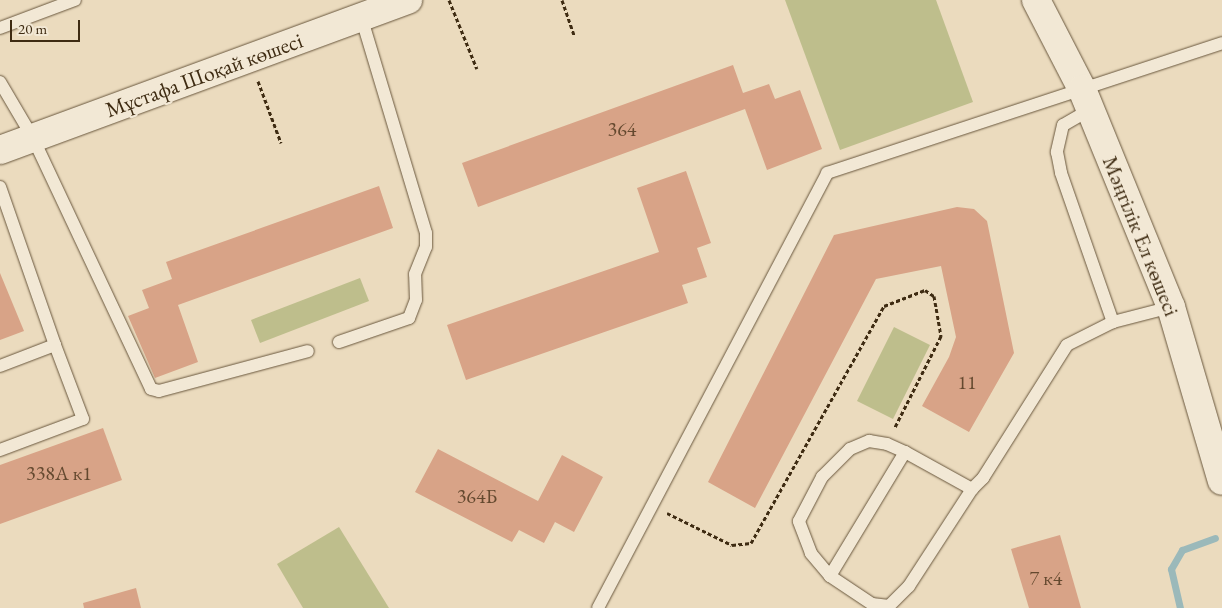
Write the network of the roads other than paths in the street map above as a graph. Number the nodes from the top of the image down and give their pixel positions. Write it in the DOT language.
graph roads {
  1 [pos="75,0"];
  2 [pos="408,0"];
  3 [pos="1036,0"];
  4 [pos="361,17"];
  5 [pos="0,28"];
  6 [pos="1222,43"];
  7 [pos="0,82"];
  8 [pos="1086,99"];
  9 [pos="33,138"];
  10 [pos="0,150"];
  11 [pos="0,187"];
  12 [pos="1171,307"];
  13 [pos="1113,322"];
  14 [pos="339,342"];
  15 [pos="55,345"];
  16 [pos="308,351"];
  17 [pos="0,366"];
  18 [pos="1217,443"];
  19 [pos="0,450"];
  20 [pos="905,452"];
  21 [pos="1222,481"];
  22 [pos="972,489"];
  23 [pos="830,576"];
  24 [pos="598,608"];
  1 -- 5 [label="lane"];
  2 -- 4 [label="street, Мұстафа Шоқай көшесі"];
  3 -- 8 [label="street, Мәңгілік Ел көшесі"];
  4 -- 9 [label="street, Мұстафа Шоқай көшесі"];
  4 -- 14 [label="lane"];
  6 -- 8 [label="lane"];
  7 -- 9 [label="lane"];
  8 -- 12 [label="street, Мәңгілік Ел көшесі"];
  8 -- 13 [label="lane"];
  8 -- 24 [label="lane"];
  9 -- 10 [label="street, Мұстафа Шоқай көшесі"];
  9 -- 16 [label="lane"];
  11 -- 15 [label="lane"];
  12 -- 13 [label="lane"];
  12 -- 18 [label="street, Мәңгілік Ел көшесі"];
  13 -- 22 [label="lane"];
  15 -- 17 [label="lane"];
  15 -- 19 [label="lane"];
  18 -- 21 [label="street, Мәңгілік Ел көшесі"];
  20 -- 22 [label="lane"];
  20 -- 23 [label="lane"];
  20 -- 23 [label="lane"];
  22 -- 23 [label="lane"];
}
